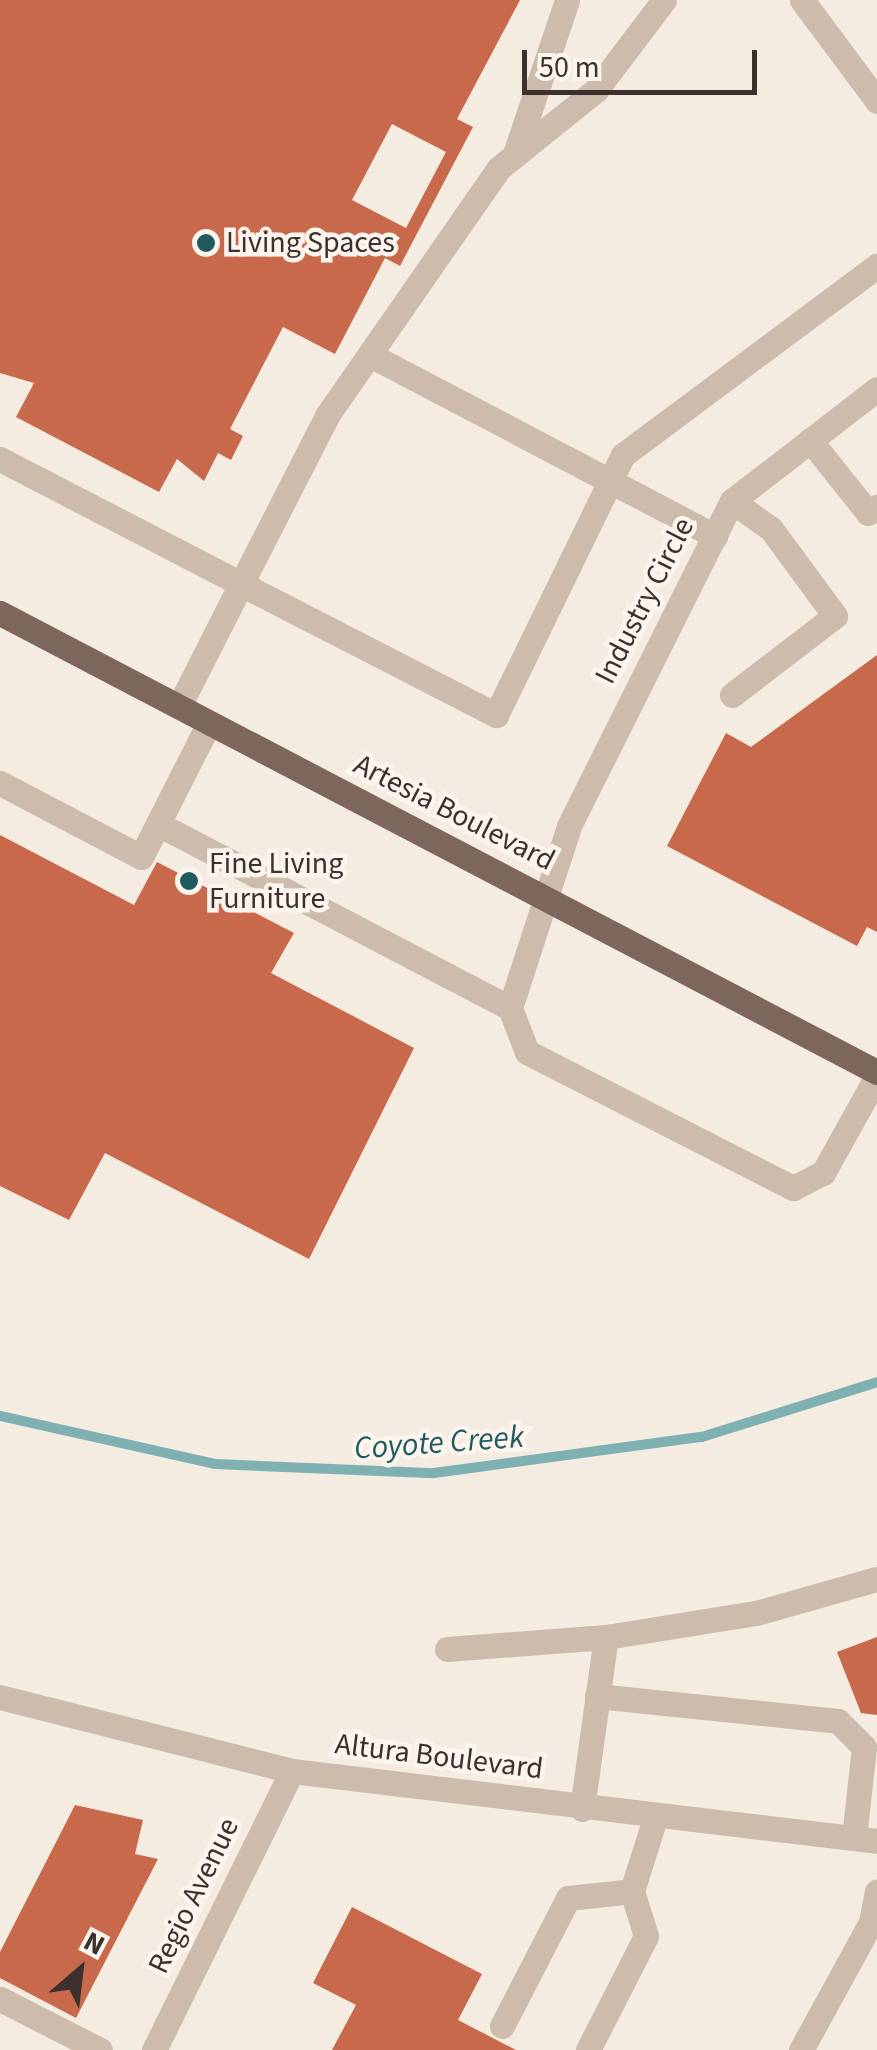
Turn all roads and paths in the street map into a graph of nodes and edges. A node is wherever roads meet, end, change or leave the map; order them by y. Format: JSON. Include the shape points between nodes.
{"nodes":[{"id":1,"x":567,"y":0,"type":"edge"},
{"id":2,"x":664,"y":0,"type":"edge"},
{"id":3,"x":802,"y":0,"type":"edge"},
{"id":4,"x":877,"y":102,"type":"edge"},
{"id":5,"x":516,"y":151,"type":"junction"},
{"id":6,"x":877,"y":266,"type":"edge"},
{"id":7,"x":370,"y":355,"type":"junction"},
{"id":8,"x":877,"y":389,"type":"edge"},
{"id":9,"x":810,"y":440,"type":"junction"},
{"id":10,"x":0,"y":459,"type":"edge"},
{"id":11,"x":611,"y":480,"type":"junction"},
{"id":12,"x":732,"y":501,"type":"junction"},
{"id":13,"x":877,"y":507,"type":"edge"},
{"id":14,"x":715,"y":536,"type":"junction"},
{"id":15,"x":241,"y":584,"type":"junction"},
{"id":16,"x":0,"y":613,"type":"edge"},
{"id":17,"x":732,"y":695,"type":"dead end"},
{"id":18,"x":179,"y":706,"type":"junction"},
{"id":19,"x":209,"y":722,"type":"junction"},
{"id":20,"x":0,"y":783,"type":"edge"},
{"id":21,"x":158,"y":824,"type":"junction"},
{"id":22,"x":548,"y":899,"type":"junction"},
{"id":23,"x":510,"y":1008,"type":"junction"},
{"id":24,"x":877,"y":1074,"type":"edge"},
{"id":25,"x":877,"y":1579,"type":"edge"},
{"id":26,"x":606,"y":1637,"type":"junction"},
{"id":27,"x":446,"y":1648,"type":"dead end"},
{"id":28,"x":597,"y":1696,"type":"junction"},
{"id":29,"x":0,"y":1697,"type":"edge"},
{"id":30,"x":292,"y":1770,"type":"junction"},
{"id":31,"x":582,"y":1808,"type":"junction"},
{"id":32,"x":655,"y":1818,"type":"junction"},
{"id":33,"x":865,"y":1839,"type":"edge"},
{"id":34,"x":632,"y":1891,"type":"junction"},
{"id":35,"x":877,"y":1892,"type":"edge"},
{"id":36,"x":0,"y":2000,"type":"edge"},
{"id":37,"x":502,"y":2026,"type":"dead end"},
{"id":38,"x":100,"y":2050,"type":"edge"},
{"id":39,"x":154,"y":2050,"type":"edge"},
{"id":40,"x":588,"y":2050,"type":"edge"},
{"id":41,"x":802,"y":2050,"type":"edge"}],
"edges":[{"from":1,"to":5,"type":"street"},
{"from":2,"to":5,"type":"street","via":[[596,90]]},
{"from":3,"to":4,"type":"street"},
{"from":5,"to":7,"type":"street"},
{"from":6,"to":11,"type":"street","via":[[623,456]]},
{"from":7,"to":11,"type":"street"},
{"from":7,"to":15,"type":"street","via":[[319,430]]},
{"from":8,"to":9,"type":"street","name":"Industry Circle"},
{"from":9,"to":12,"type":"street","name":"Industry Circle"},
{"from":9,"to":13,"type":"street","via":[[868,512]]},
{"from":10,"to":15,"type":"street"},
{"from":11,"to":14,"type":"street"},
{"from":11,"to":15,"type":"street","via":[[496,715]]},
{"from":12,"to":14,"type":"street","name":"Industry Circle"},
{"from":12,"to":17,"type":"street","via":[[772,528],[835,616]]},
{"from":14,"to":22,"type":"street","name":"Industry Circle","via":[[568,826]]},
{"from":15,"to":18,"type":"street"},
{"from":16,"to":18,"type":"main road","name":"Artesia Boulevard"},
{"from":18,"to":19,"type":"main road","name":"Artesia Boulevard"},
{"from":19,"to":21,"type":"street"},
{"from":19,"to":22,"type":"main road","name":"Artesia Boulevard"},
{"from":20,"to":21,"type":"street","via":[[141,857]]},
{"from":21,"to":23,"type":"street"},
{"from":22,"to":23,"type":"street","name":"Industry Circle"},
{"from":22,"to":24,"type":"main road","name":"Artesia Boulevard"},
{"from":23,"to":24,"type":"street","via":[[527,1052],[793,1188],[823,1173]]},
{"from":25,"to":26,"type":"street","via":[[756,1613]]},
{"from":26,"to":27,"type":"street"},
{"from":26,"to":28,"type":"street"},
{"from":28,"to":31,"type":"street"},
{"from":28,"to":33,"type":"street","via":[[838,1721],[864,1747]]},
{"from":29,"to":30,"type":"street","name":"Altura Boulevard"},
{"from":30,"to":31,"type":"street","name":"Altura Boulevard"},
{"from":30,"to":39,"type":"street","name":"Regio Avenue"},
{"from":31,"to":32,"type":"street","name":"Altura Boulevard"},
{"from":32,"to":33,"type":"street","name":"Altura Boulevard"},
{"from":32,"to":34,"type":"street"},
{"from":34,"to":37,"type":"street","via":[[568,1898]]},
{"from":34,"to":40,"type":"street","via":[[646,1936]]},
{"from":35,"to":41,"type":"street","via":[[871,1922]]},
{"from":36,"to":38,"type":"street"}]}
